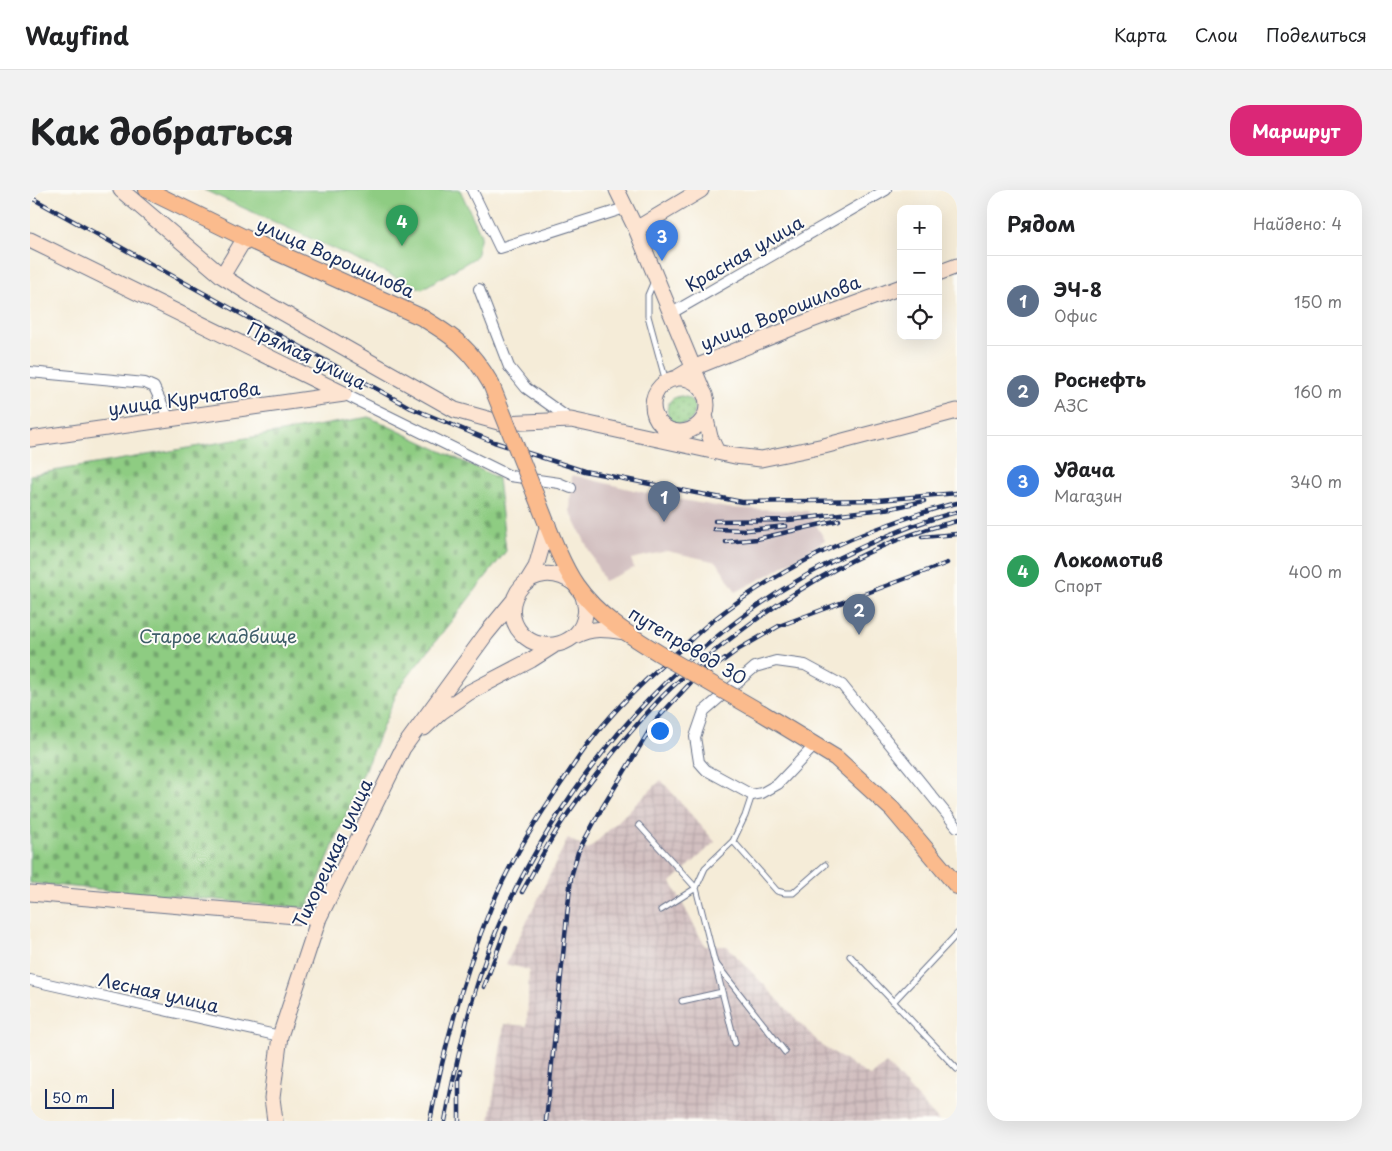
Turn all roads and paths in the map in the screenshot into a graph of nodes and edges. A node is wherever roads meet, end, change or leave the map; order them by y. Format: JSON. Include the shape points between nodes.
{"nodes":[{"id":1,"x":121,"y":190,"type":"edge"},
{"id":2,"x":147,"y":190,"type":"edge"},
{"id":3,"x":472,"y":190,"type":"edge"},
{"id":4,"x":617,"y":190,"type":"edge"},
{"id":5,"x":701,"y":190,"type":"edge"},
{"id":6,"x":886,"y":190,"type":"edge"},
{"id":7,"x":625,"y":208,"type":"junction"},
{"id":8,"x":636,"y":229,"type":"junction"},
{"id":9,"x":244,"y":238,"type":"junction"},
{"id":10,"x":30,"y":240,"type":"edge"},
{"id":11,"x":957,"y":266,"type":"edge"},
{"id":12,"x":942,"y":272,"type":"edge"},
{"id":13,"x":222,"y":276,"type":"junction"},
{"id":14,"x":655,"y":278,"type":"junction"},
{"id":15,"x":897,"y":288,"type":"edge"},
{"id":16,"x":479,"y":289,"type":"dead end"},
{"id":17,"x":670,"y":314,"type":"junction"},
{"id":18,"x":693,"y":368,"type":"junction"},
{"id":19,"x":30,"y":372,"type":"edge"},
{"id":20,"x":670,"y":380,"type":"junction"},
{"id":21,"x":490,"y":384,"type":"joint"},
{"id":22,"x":344,"y":394,"type":"junction"},
{"id":23,"x":705,"y":396,"type":"junction"},
{"id":24,"x":957,"y":411,"type":"edge"},
{"id":25,"x":705,"y":415,"type":"junction"},
{"id":26,"x":169,"y":419,"type":"junction"},
{"id":27,"x":571,"y":420,"type":"junction"},
{"id":28,"x":680,"y":432,"type":"junction"},
{"id":29,"x":648,"y":437,"type":"junction"},
{"id":30,"x":30,"y":439,"type":"edge"},
{"id":31,"x":717,"y":452,"type":"junction"},
{"id":32,"x":571,"y":488,"type":"dead end"},
{"id":33,"x":548,"y":525,"type":"junction"},
{"id":34,"x":528,"y":580,"type":"junction"},
{"id":35,"x":579,"y":588,"type":"junction"},
{"id":36,"x":514,"y":600,"type":"junction"},
{"id":37,"x":624,"y":632,"type":"junction"},
{"id":38,"x":575,"y":636,"type":"junction"},
{"id":39,"x":553,"y":646,"type":"junction"},
{"id":40,"x":815,"y":745,"type":"junction"},
{"id":41,"x":403,"y":748,"type":"junction"},
{"id":42,"x":752,"y":795,"type":"junction"},
{"id":43,"x":639,"y":825,"type":"dead end"},
{"id":44,"x":957,"y":828,"type":"edge"},
{"id":45,"x":733,"y":840,"type":"junction"},
{"id":46,"x":825,"y":865,"type":"dead end"},
{"id":47,"x":954,"y":876,"type":"edge"},
{"id":48,"x":696,"y":888,"type":"junction"},
{"id":49,"x":30,"y":893,"type":"edge"},
{"id":50,"x":661,"y":910,"type":"dead end"},
{"id":51,"x":319,"y":918,"type":"junction"},
{"id":52,"x":957,"y":934,"type":"edge"},
{"id":53,"x":850,"y":956,"type":"dead end"},
{"id":54,"x":715,"y":963,"type":"junction"},
{"id":55,"x":30,"y":980,"type":"edge"},
{"id":56,"x":722,"y":992,"type":"junction"},
{"id":57,"x":682,"y":1001,"type":"dead end"},
{"id":58,"x":893,"y":1002,"type":"junction"},
{"id":59,"x":280,"y":1036,"type":"junction"},
{"id":60,"x":735,"y":1043,"type":"dead end"},
{"id":61,"x":785,"y":1052,"type":"dead end"},
{"id":62,"x":957,"y":1069,"type":"edge"},
{"id":63,"x":275,"y":1121,"type":"edge"}],
"edges":[{"from":1,"to":13,"type":"street"},
{"from":2,"to":9,"type":"main road","name":"улица Ворошилова"},
{"from":3,"to":7,"type":"street","via":[[500,248]]},
{"from":4,"to":7,"type":"street"},
{"from":5,"to":8,"type":"street"},
{"from":6,"to":17,"type":"street","name":"Красная улица"},
{"from":7,"to":8,"type":"street"},
{"from":8,"to":14,"type":"street"},
{"from":9,"to":13,"type":"street"},
{"from":9,"to":21,"type":"main road","name":"улица Ворошилова","via":[[421,317],[448,333],[467,348]]},
{"from":10,"to":22,"type":"street","name":"Прямая улица"},
{"from":11,"to":12,"type":"street"},
{"from":13,"to":27,"type":"street","via":[[455,410],[502,423]]},
{"from":14,"to":17,"type":"street"},
{"from":14,"to":20,"type":"lane","via":[[648,295],[648,316]]},
{"from":15,"to":18,"type":"street","name":"улица Ворошилова"},
{"from":16,"to":27,"type":"street","via":[[508,367],[526,388]]},
{"from":17,"to":18,"type":"street"},
{"from":18,"to":20,"type":"street","name":"улица Ворошилова"},
{"from":18,"to":23,"type":"street"},
{"from":19,"to":26,"type":"street","via":[[145,383],[154,387]]},
{"from":20,"to":23,"type":"street","via":[[693,382]]},
{"from":20,"to":28,"type":"street","via":[[659,388],[652,405],[659,423],[666,429]]},
{"from":21,"to":33,"type":"main road","name":"путепровод 30","bridge":true},
{"from":22,"to":26,"type":"street","name":"улица Курчатова"},
{"from":22,"to":32,"type":"street","name":"Прямая улица","via":[[510,476],[559,483]]},
{"from":23,"to":25,"type":"street"},
{"from":24,"to":31,"type":"street","via":[[761,459]]},
{"from":25,"to":28,"type":"street","via":[[693,429]]},
{"from":25,"to":31,"type":"street"},
{"from":26,"to":30,"type":"street","name":"улица Курчатова"},
{"from":27,"to":29,"type":"street"},
{"from":28,"to":29,"type":"street"},
{"from":28,"to":31,"type":"street"},
{"from":29,"to":31,"type":"street"},
{"from":33,"to":34,"type":"street","via":[[536,567]]},
{"from":33,"to":35,"type":"main road","name":"путепровод 30"},
{"from":34,"to":35,"type":"street","via":[[552,574],[565,577]]},
{"from":34,"to":36,"type":"street"},
{"from":35,"to":37,"type":"main road","name":"путепровод 30","via":[[599,612]]},
{"from":35,"to":38,"type":"street","via":[[585,604],[585,616]]},
{"from":36,"to":39,"type":"street","via":[[513,612],[522,633],[541,645]]},
{"from":36,"to":41,"type":"street"},
{"from":37,"to":38,"type":"street","via":[[587,630]]},
{"from":37,"to":40,"type":"main road","name":"путепровод 30","bridge":true},
{"from":38,"to":39,"type":"street"},
{"from":39,"to":41,"type":"street","via":[[468,693],[441,712]]},
{"from":40,"to":42,"type":"street","via":[[778,784]]},
{"from":40,"to":47,"type":"main road","name":"путепровод 30","via":[[836,758],[892,809]]},
{"from":41,"to":51,"type":"street","name":"Тихорецкая улица"},
{"from":42,"to":44,"type":"street","via":[[706,770],[699,762],[695,737],[704,711],[755,667],[776,661],[805,665],[842,686]]},
{"from":42,"to":45,"type":"lane"},
{"from":43,"to":48,"type":"lane"},
{"from":45,"to":46,"type":"lane","via":[[777,891],[793,893]]},
{"from":45,"to":48,"type":"lane","via":[[705,868]]},
{"from":48,"to":50,"type":"lane"},
{"from":48,"to":54,"type":"lane"},
{"from":49,"to":51,"type":"street"},
{"from":51,"to":59,"type":"street","name":"Тихорецкая улица"},
{"from":52,"to":58,"type":"lane"},
{"from":53,"to":58,"type":"lane"},
{"from":54,"to":56,"type":"lane"},
{"from":54,"to":61,"type":"lane"},
{"from":55,"to":59,"type":"street","name":"Лесная улица"},
{"from":56,"to":57,"type":"lane"},
{"from":56,"to":60,"type":"lane"},
{"from":58,"to":62,"type":"lane"},
{"from":59,"to":63,"type":"street","name":"Тихорецкая улица","via":[[272,1098]]}]}
